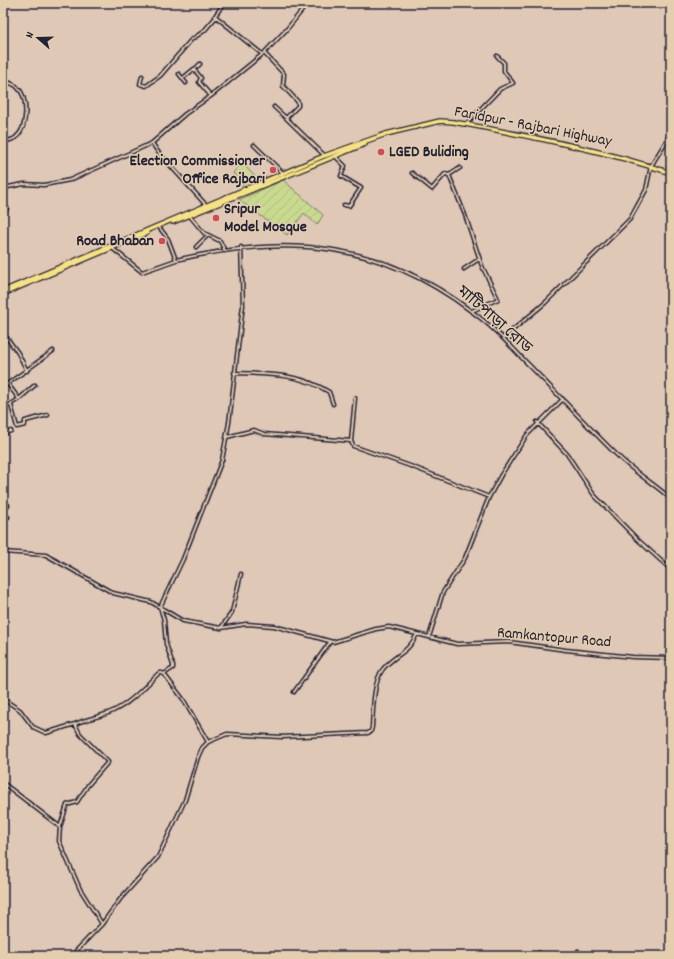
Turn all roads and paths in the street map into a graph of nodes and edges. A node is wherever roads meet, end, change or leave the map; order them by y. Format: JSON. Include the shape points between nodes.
{"nodes":[{"id":1,"x":224,"y":3,"type":"edge"},
{"id":2,"x":308,"y":3,"type":"edge"},
{"id":3,"x":216,"y":17,"type":"junction"},
{"id":4,"x":263,"y":54,"type":"junction"},
{"id":5,"x":497,"y":56,"type":"dead end"},
{"id":6,"x":200,"y":64,"type":"dead end"},
{"id":7,"x":194,"y":70,"type":"junction"},
{"id":8,"x":179,"y":74,"type":"dead end"},
{"id":9,"x":142,"y":76,"type":"dead end"},
{"id":10,"x":182,"y":78,"type":"junction"},
{"id":11,"x":3,"y":80,"type":"edge"},
{"id":12,"x":186,"y":82,"type":"dead end"},
{"id":13,"x":211,"y":96,"type":"junction"},
{"id":14,"x":274,"y":107,"type":"dead end"},
{"id":15,"x":286,"y":118,"type":"junction"},
{"id":16,"x":466,"y":124,"type":"junction"},
{"id":17,"x":671,"y":133,"type":"edge"},
{"id":18,"x":390,"y":134,"type":"junction"},
{"id":19,"x":3,"y":142,"type":"edge"},
{"id":20,"x":152,"y":142,"type":"junction"},
{"id":21,"x":254,"y":145,"type":"dead end"},
{"id":22,"x":334,"y":156,"type":"junction"},
{"id":23,"x":325,"y":157,"type":"junction"},
{"id":24,"x":651,"y":166,"type":"junction"},
{"id":25,"x":460,"y":168,"type":"dead end"},
{"id":26,"x":283,"y":173,"type":"junction"},
{"id":27,"x":412,"y":173,"type":"dead end"},
{"id":28,"x":671,"y":173,"type":"edge"},
{"id":29,"x":449,"y":175,"type":"junction"},
{"id":30,"x":3,"y":188,"type":"edge"},
{"id":31,"x":206,"y":205,"type":"junction"},
{"id":32,"x":344,"y":205,"type":"dead end"},
{"id":33,"x":8,"y":208,"type":"dead end"},
{"id":34,"x":190,"y":215,"type":"junction"},
{"id":35,"x":3,"y":219,"type":"edge"},
{"id":36,"x":159,"y":228,"type":"junction"},
{"id":37,"x":208,"y":235,"type":"junction"},
{"id":38,"x":196,"y":247,"type":"dead end"},
{"id":39,"x":242,"y":247,"type":"junction"},
{"id":40,"x":112,"y":248,"type":"junction"},
{"id":41,"x":225,"y":251,"type":"junction"},
{"id":42,"x":479,"y":259,"type":"junction"},
{"id":43,"x":176,"y":260,"type":"junction"},
{"id":44,"x":464,"y":269,"type":"dead end"},
{"id":45,"x":3,"y":291,"type":"edge"},
{"id":46,"x":472,"y":311,"type":"junction"},
{"id":47,"x":3,"y":335,"type":"edge"},
{"id":48,"x":7,"y":338,"type":"junction"},
{"id":49,"x":503,"y":338,"type":"junction"},
{"id":50,"x":3,"y":340,"type":"edge"},
{"id":51,"x":53,"y":351,"type":"dead end"},
{"id":52,"x":27,"y":371,"type":"junction"},
{"id":53,"x":234,"y":372,"type":"junction"},
{"id":54,"x":8,"y":384,"type":"junction"},
{"id":55,"x":35,"y":385,"type":"dead end"},
{"id":56,"x":3,"y":387,"type":"edge"},
{"id":57,"x":355,"y":398,"type":"dead end"},
{"id":58,"x":19,"y":399,"type":"junction"},
{"id":59,"x":563,"y":399,"type":"junction"},
{"id":60,"x":333,"y":404,"type":"dead end"},
{"id":61,"x":11,"y":405,"type":"junction"},
{"id":62,"x":3,"y":409,"type":"edge"},
{"id":63,"x":48,"y":415,"type":"dead end"},
{"id":64,"x":537,"y":422,"type":"junction"},
{"id":65,"x":11,"y":431,"type":"dead end"},
{"id":66,"x":3,"y":434,"type":"edge"},
{"id":67,"x":227,"y":437,"type":"junction"},
{"id":68,"x":350,"y":441,"type":"junction"},
{"id":69,"x":489,"y":497,"type":"junction"},
{"id":70,"x":671,"y":499,"type":"edge"},
{"id":71,"x":8,"y":505,"type":"dead end"},
{"id":72,"x":3,"y":506,"type":"edge"},
{"id":73,"x":3,"y":517,"type":"edge"},
{"id":74,"x":8,"y":517,"type":"dead end"},
{"id":75,"x":3,"y":552,"type":"edge"},
{"id":76,"x":668,"y":567,"type":"dead end"},
{"id":77,"x":241,"y":574,"type":"dead end"},
{"id":78,"x":160,"y":607,"type":"junction"},
{"id":79,"x":221,"y":628,"type":"junction"},
{"id":80,"x":417,"y":634,"type":"junction"},
{"id":81,"x":429,"y":637,"type":"junction"},
{"id":82,"x":330,"y":642,"type":"junction"},
{"id":83,"x":671,"y":658,"type":"edge"},
{"id":84,"x":3,"y":669,"type":"edge"},
{"id":85,"x":164,"y":674,"type":"junction"},
{"id":86,"x":3,"y":691,"type":"edge"},
{"id":87,"x":294,"y":692,"type":"dead end"},
{"id":88,"x":3,"y":699,"type":"edge"},
{"id":89,"x":75,"y":724,"type":"junction"},
{"id":90,"x":208,"y":742,"type":"junction"},
{"id":91,"x":3,"y":783,"type":"edge"},
{"id":92,"x":60,"y":827,"type":"junction"},
{"id":93,"x":102,"y":924,"type":"junction"},
{"id":94,"x":578,"y":951,"type":"dead end"},
{"id":95,"x":74,"y":953,"type":"dead end"},
{"id":96,"x":536,"y":956,"type":"edge"},
{"id":97,"x":542,"y":956,"type":"edge"},
{"id":98,"x":574,"y":956,"type":"edge"}],
"edges":[{"from":1,"to":3,"type":"street"},
{"from":2,"to":4,"type":"street","via":[[287,30]]},
{"from":3,"to":4,"type":"street"},
{"from":3,"to":9,"type":"street","via":[[204,31],[191,40],[160,76],[145,86],[140,84]]},
{"from":4,"to":13,"type":"street"},
{"from":4,"to":15,"type":"street","via":[[285,75],[283,86],[298,102],[298,106]]},
{"from":5,"to":16,"type":"street","via":[[504,63],[504,71],[513,83],[500,89]]},
{"from":6,"to":7,"type":"street"},
{"from":7,"to":10,"type":"street"},
{"from":7,"to":13,"type":"street","via":[[201,78],[199,82]]},
{"from":8,"to":10,"type":"street"},
{"from":10,"to":12,"type":"street"},
{"from":11,"to":19,"type":"street","via":[[17,87],[25,100],[26,108],[18,134],[14,139]]},
{"from":13,"to":20,"type":"street"},
{"from":14,"to":15,"type":"street"},
{"from":15,"to":23,"type":"street"},
{"from":16,"to":18,"type":"main road","name":"Faridpur - Rajbari Highway","via":[[440,121]]},
{"from":16,"to":24,"type":"main road","name":"Faridpur - Rajbari Highway","via":[[544,139]]},
{"from":17,"to":24,"type":"street"},
{"from":18,"to":22,"type":"main road"},
{"from":18,"to":23,"type":"main road"},
{"from":20,"to":30,"type":"street","via":[[70,180]]},
{"from":20,"to":31,"type":"street"},
{"from":21,"to":26,"type":"street"},
{"from":22,"to":23,"type":"main road"},
{"from":22,"to":32,"type":"street","via":[[345,166],[342,176],[361,188],[349,206]]},
{"from":23,"to":26,"type":"main road"},
{"from":23,"to":34,"type":"main road"},
{"from":24,"to":28,"type":"main road","name":"Faridpur - Rajbari Highway"},
{"from":24,"to":49,"type":"street","via":[[646,190],[630,219],[550,298]]},
{"from":25,"to":29,"type":"street"},
{"from":26,"to":31,"type":"main road"},
{"from":27,"to":29,"type":"street","via":[[432,189],[445,174]]},
{"from":29,"to":42,"type":"street"},
{"from":31,"to":45,"type":"main road"},
{"from":33,"to":35,"type":"street"},
{"from":34,"to":36,"type":"main road"},
{"from":34,"to":37,"type":"street","via":[[197,226]]},
{"from":36,"to":40,"type":"main road"},
{"from":36,"to":43,"type":"street","via":[[168,239]]},
{"from":37,"to":38,"type":"street"},
{"from":37,"to":41,"type":"street","via":[[218,240]]},
{"from":39,"to":41,"type":"street","name":"মাটিপাড়া রোড"},
{"from":39,"to":46,"type":"street","name":"মাটিপাড়া রোড","via":[[296,246],[342,251],[373,258],[421,278]]},
{"from":39,"to":53,"type":"street","via":[[243,305]]},
{"from":40,"to":43,"type":"street","name":"মাটিপাড়া রোড","via":[[142,272]]},
{"from":40,"to":45,"type":"main road"},
{"from":41,"to":43,"type":"street","name":"মাটিপাড়া রোড"},
{"from":42,"to":44,"type":"street"},
{"from":42,"to":46,"type":"street","via":[[498,299]]},
{"from":46,"to":49,"type":"street","name":"মাটিপাড়া রোড"},
{"from":47,"to":48,"type":"street"},
{"from":48,"to":50,"type":"street"},
{"from":48,"to":52,"type":"street"},
{"from":49,"to":59,"type":"street","name":"মাটিপাড়া রোড"},
{"from":51,"to":52,"type":"street"},
{"from":52,"to":54,"type":"street"},
{"from":53,"to":60,"type":"street","via":[[306,379],[329,392]]},
{"from":53,"to":67,"type":"street"},
{"from":54,"to":56,"type":"street"},
{"from":54,"to":58,"type":"street"},
{"from":55,"to":58,"type":"street"},
{"from":57,"to":68,"type":"street"},
{"from":58,"to":61,"type":"street"},
{"from":59,"to":64,"type":"street"},
{"from":59,"to":70,"type":"street","name":"মাটিপাড়া রোড","via":[[620,459]]},
{"from":61,"to":62,"type":"street"},
{"from":61,"to":63,"type":"street","via":[[17,427]]},
{"from":64,"to":69,"type":"street","via":[[515,452]]},
{"from":64,"to":76,"type":"street","via":[[567,454],[594,495]]},
{"from":65,"to":66,"type":"street"},
{"from":67,"to":68,"type":"street","via":[[254,430],[264,434]]},
{"from":67,"to":78,"type":"street","via":[[214,481]]},
{"from":68,"to":69,"type":"street","via":[[353,446],[362,450],[413,466]]},
{"from":69,"to":81,"type":"street","via":[[465,558],[443,592]]},
{"from":71,"to":72,"type":"street"},
{"from":73,"to":74,"type":"street"},
{"from":75,"to":78,"type":"street","name":"Ramkantopur Road","via":[[46,555],[113,593],[151,602]]},
{"from":77,"to":79,"type":"street","via":[[232,612]]},
{"from":78,"to":79,"type":"street","name":"Ramkantopur Road","via":[[183,621]]},
{"from":78,"to":85,"type":"street","via":[[166,644],[173,665]]},
{"from":79,"to":82,"type":"street","name":"Ramkantopur Road","via":[[246,624],[274,626]]},
{"from":80,"to":81,"type":"street","name":"Ramkantopur Road"},
{"from":80,"to":82,"type":"street","name":"Ramkantopur Road","via":[[388,627]]},
{"from":80,"to":90,"type":"street","via":[[410,648],[390,662],[379,674],[372,727],[368,733],[282,737],[227,734]]},
{"from":81,"to":83,"type":"street","name":"Ramkantopur Road","via":[[457,644],[509,642],[633,657]]},
{"from":82,"to":87,"type":"street"},
{"from":84,"to":86,"type":"street"},
{"from":85,"to":89,"type":"street","via":[[159,673],[129,701],[115,710]]},
{"from":85,"to":90,"type":"street","via":[[184,700]]},
{"from":88,"to":89,"type":"street","via":[[20,710],[34,727],[46,733]]},
{"from":89,"to":92,"type":"street","via":[[80,734],[108,762],[77,802],[67,805]]},
{"from":90,"to":93,"type":"street","via":[[198,757],[185,800],[158,857],[121,898]]},
{"from":91,"to":92,"type":"street"},
{"from":92,"to":93,"type":"street","via":[[59,841],[71,869]]},
{"from":93,"to":95,"type":"street"},
{"from":94,"to":98,"type":"street"},
{"from":96,"to":97,"type":"street","via":[[539,953]]}]}
